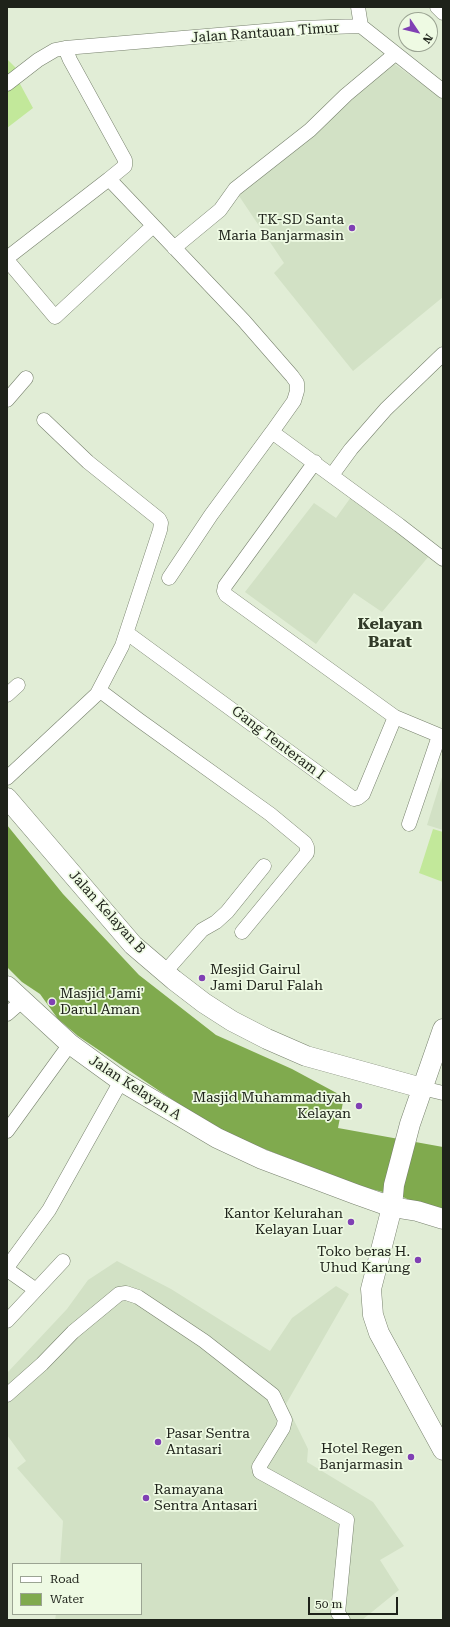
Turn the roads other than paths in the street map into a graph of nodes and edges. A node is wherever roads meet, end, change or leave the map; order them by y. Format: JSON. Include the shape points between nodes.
{"nodes":[{"id":1,"x":358,"y":7,"type":"edge"},
{"id":2,"x":437,"y":7,"type":"edge"},
{"id":3,"x":443,"y":13,"type":"edge"},
{"id":4,"x":361,"y":26,"type":"junction"},
{"id":5,"x":65,"y":48,"type":"junction"},
{"id":6,"x":395,"y":54,"type":"junction"},
{"id":7,"x":7,"y":84,"type":"edge"},
{"id":8,"x":443,"y":91,"type":"edge"},
{"id":9,"x":109,"y":179,"type":"junction"},
{"id":10,"x":153,"y":226,"type":"junction"},
{"id":11,"x":174,"y":248,"type":"junction"},
{"id":12,"x":7,"y":259,"type":"edge"},
{"id":13,"x":443,"y":354,"type":"edge"},
{"id":14,"x":26,"y":378,"type":"dead end"},
{"id":15,"x":7,"y":400,"type":"edge"},
{"id":16,"x":44,"y":420,"type":"dead end"},
{"id":17,"x":272,"y":432,"type":"junction"},
{"id":18,"x":314,"y":462,"type":"junction"},
{"id":19,"x":332,"y":475,"type":"junction"},
{"id":20,"x":443,"y":559,"type":"edge"},
{"id":21,"x":169,"y":578,"type":"dead end"},
{"id":22,"x":127,"y":632,"type":"junction"},
{"id":23,"x":18,"y":684,"type":"dead end"},
{"id":24,"x":99,"y":690,"type":"junction"},
{"id":25,"x":7,"y":695,"type":"edge"},
{"id":26,"x":394,"y":717,"type":"junction"},
{"id":27,"x":441,"y":736,"type":"edge"},
{"id":28,"x":7,"y":778,"type":"edge"},
{"id":29,"x":7,"y":798,"type":"edge"},
{"id":30,"x":409,"y":824,"type":"dead end"},
{"id":31,"x":264,"y":866,"type":"dead end"},
{"id":32,"x":242,"y":932,"type":"dead end"},
{"id":33,"x":165,"y":972,"type":"junction"},
{"id":34,"x":7,"y":986,"type":"edge"},
{"id":35,"x":22,"y":1001,"type":"junction"},
{"id":36,"x":7,"y":1014,"type":"edge"},
{"id":37,"x":443,"y":1029,"type":"edge"},
{"id":38,"x":70,"y":1044,"type":"junction"},
{"id":39,"x":121,"y":1081,"type":"junction"},
{"id":40,"x":422,"y":1088,"type":"junction"},
{"id":41,"x":443,"y":1093,"type":"edge"},
{"id":42,"x":7,"y":1131,"type":"edge"},
{"id":43,"x":392,"y":1207,"type":"junction"},
{"id":44,"x":443,"y":1219,"type":"edge"},
{"id":45,"x":63,"y":1261,"type":"dead end"},
{"id":46,"x":36,"y":1290,"type":"junction"},
{"id":47,"x":7,"y":1321,"type":"edge"},
{"id":48,"x":7,"y":1395,"type":"edge"},
{"id":49,"x":443,"y":1450,"type":"edge"},
{"id":50,"x":343,"y":1620,"type":"edge"}],
"edges":[{"from":1,"to":4,"type":"street"},
{"from":2,"to":3,"type":"street"},
{"from":4,"to":5,"type":"street","name":"Jalan Rantauan Timur","via":[[300,28]]},
{"from":4,"to":6,"type":"street"},
{"from":5,"to":7,"type":"street","name":"Jalan Rantauan Timur","via":[[55,50],[38,60]]},
{"from":5,"to":9,"type":"street","via":[[126,160],[125,166]]},
{"from":6,"to":8,"type":"street"},
{"from":6,"to":11,"type":"street","via":[[346,94],[310,130],[235,189],[220,210]]},
{"from":9,"to":10,"type":"street"},
{"from":9,"to":12,"type":"street"},
{"from":10,"to":11,"type":"street"},
{"from":10,"to":12,"type":"street","via":[[55,317]]},
{"from":11,"to":17,"type":"street","via":[[244,321],[297,383],[294,400]]},
{"from":13,"to":19,"type":"street","via":[[386,409]]},
{"from":14,"to":15,"type":"street"},
{"from":16,"to":22,"type":"street","via":[[88,462],[161,523]]},
{"from":17,"to":18,"type":"street"},
{"from":17,"to":21,"type":"street"},
{"from":18,"to":19,"type":"street"},
{"from":18,"to":26,"type":"street","via":[[224,591],[229,598]]},
{"from":19,"to":20,"type":"street"},
{"from":22,"to":24,"type":"street"},
{"from":22,"to":26,"type":"street","name":"Gang Tenteram I","via":[[354,799],[363,794]]},
{"from":23,"to":25,"type":"street"},
{"from":24,"to":28,"type":"street"},
{"from":24,"to":32,"type":"street","via":[[270,814],[305,843],[307,853]]},
{"from":26,"to":27,"type":"street"},
{"from":27,"to":30,"type":"street"},
{"from":29,"to":33,"type":"street","name":"Jalan Kelayan B","via":[[128,939]]},
{"from":31,"to":33,"type":"street","via":[[226,912],[202,930]]},
{"from":33,"to":40,"type":"street","name":"Jalan Kelayan B","via":[[204,1003],[267,1039],[306,1056]]},
{"from":34,"to":35,"type":"street","name":"Jalan Kelayan A"},
{"from":35,"to":36,"type":"street"},
{"from":35,"to":38,"type":"street","name":"Jalan Kelayan A"},
{"from":37,"to":40,"type":"street"},
{"from":38,"to":39,"type":"street","name":"Jalan Kelayan A"},
{"from":38,"to":42,"type":"street"},
{"from":39,"to":43,"type":"street","name":"Jalan Kelayan A","via":[[217,1138],[281,1167]]},
{"from":39,"to":46,"type":"street","via":[[49,1210],[8,1266],[8,1269]]},
{"from":40,"to":41,"type":"street"},
{"from":40,"to":43,"type":"street","via":[[394,1185]]},
{"from":43,"to":44,"type":"street","name":"Jalan Kelayan A"},
{"from":43,"to":49,"type":"street","via":[[371,1289],[373,1315],[379,1333]]},
{"from":45,"to":46,"type":"street"},
{"from":46,"to":47,"type":"street"},
{"from":48,"to":50,"type":"street","via":[[73,1332],[119,1294],[126,1293],[138,1297],[204,1341],[273,1395],[285,1420],[284,1428],[259,1467],[260,1472],[347,1520],[338,1614]]}]}
